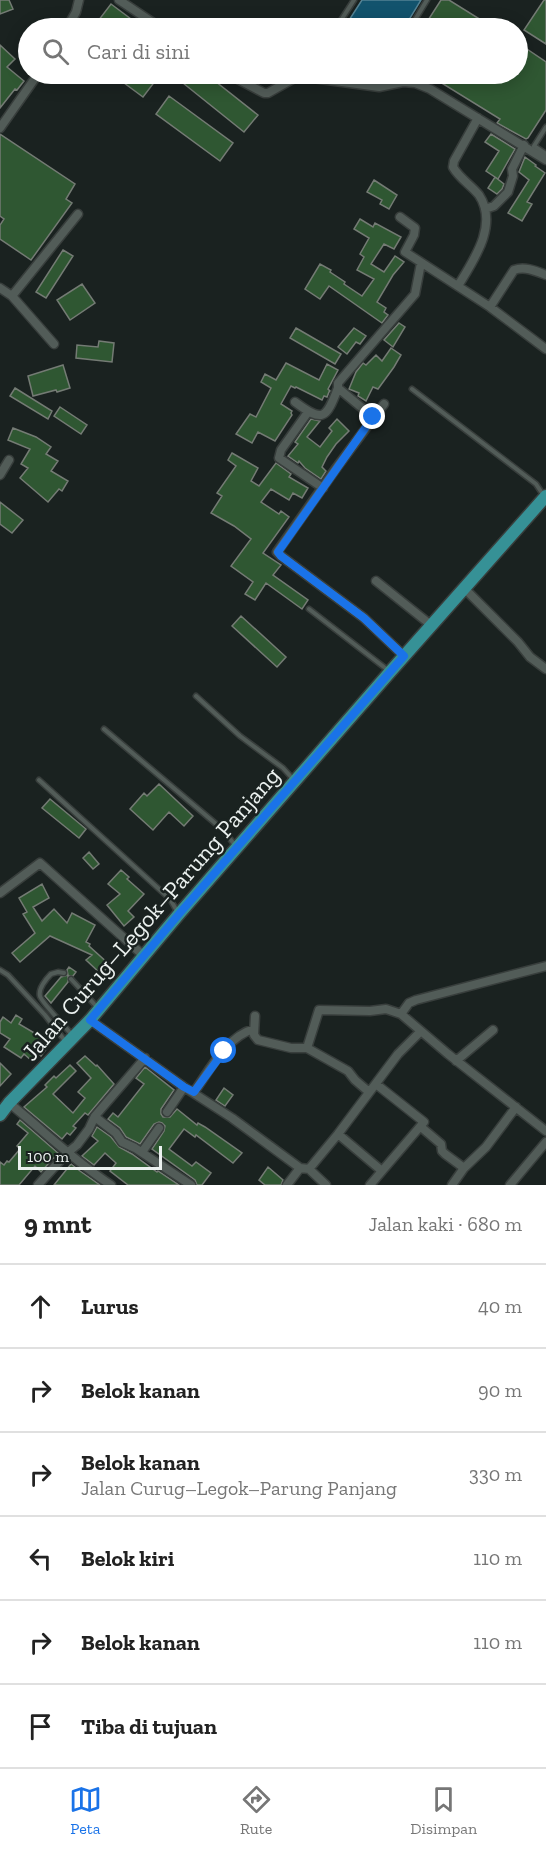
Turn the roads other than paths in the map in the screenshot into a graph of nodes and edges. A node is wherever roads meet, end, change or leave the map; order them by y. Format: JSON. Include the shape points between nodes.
{"nodes":[{"id":1,"x":79,"y":0,"type":"edge"},
{"id":2,"x":119,"y":0,"type":"edge"},
{"id":3,"x":354,"y":0,"type":"edge"},
{"id":4,"x":427,"y":0,"type":"edge"},
{"id":5,"x":73,"y":18,"type":"edge"},
{"id":6,"x":146,"y":18,"type":"edge"},
{"id":7,"x":342,"y":18,"type":"edge"},
{"id":8,"x":416,"y":18,"type":"edge"},
{"id":9,"x":31,"y":84,"type":"edge"},
{"id":10,"x":247,"y":84,"type":"edge"},
{"id":11,"x":283,"y":84,"type":"edge"},
{"id":12,"x":365,"y":84,"type":"edge"},
{"id":13,"x":393,"y":84,"type":"edge"},
{"id":14,"x":417,"y":84,"type":"edge"},
{"id":15,"x":478,"y":118,"type":"junction"},
{"id":16,"x":546,"y":127,"type":"edge"},
{"id":17,"x":0,"y":129,"type":"edge"},
{"id":18,"x":524,"y":145,"type":"junction"},
{"id":19,"x":546,"y":154,"type":"edge"},
{"id":20,"x":546,"y":160,"type":"edge"},
{"id":21,"x":485,"y":209,"type":"junction"},
{"id":22,"x":78,"y":214,"type":"dead end"},
{"id":23,"x":400,"y":217,"type":"dead end"},
{"id":24,"x":421,"y":263,"type":"junction"},
{"id":25,"x":546,"y":275,"type":"edge"},
{"id":26,"x":458,"y":286,"type":"junction"},
{"id":27,"x":0,"y":288,"type":"edge"},
{"id":28,"x":12,"y":296,"type":"junction"},
{"id":29,"x":490,"y":308,"type":"junction"},
{"id":30,"x":54,"y":344,"type":"dead end"},
{"id":31,"x":546,"y":350,"type":"edge"},
{"id":32,"x":338,"y":388,"type":"junction"},
{"id":33,"x":412,"y":390,"type":"dead end"},
{"id":34,"x":295,"y":402,"type":"dead end"},
{"id":35,"x":384,"y":404,"type":"dead end"},
{"id":36,"x":308,"y":412,"type":"junction"},
{"id":37,"x":373,"y":417,"type":"junction"},
{"id":38,"x":9,"y":460,"type":"dead end"},
{"id":39,"x":0,"y":476,"type":"edge"},
{"id":40,"x":323,"y":488,"type":"junction"},
{"id":41,"x":545,"y":497,"type":"edge"},
{"id":42,"x":376,"y":581,"type":"dead end"},
{"id":43,"x":465,"y":590,"type":"junction"},
{"id":44,"x":309,"y":609,"type":"dead end"},
{"id":45,"x":431,"y":625,"type":"junction"},
{"id":46,"x":404,"y":656,"type":"junction"},
{"id":47,"x":546,"y":669,"type":"edge"},
{"id":48,"x":390,"y":672,"type":"junction"},
{"id":49,"x":196,"y":696,"type":"dead end"},
{"id":50,"x":104,"y":729,"type":"dead end"},
{"id":51,"x":39,"y":780,"type":"dead end"},
{"id":52,"x":295,"y":782,"type":"junction"},
{"id":53,"x":237,"y":848,"type":"junction"},
{"id":54,"x":0,"y":893,"type":"edge"},
{"id":55,"x":179,"y":914,"type":"junction"},
{"id":56,"x":144,"y":956,"type":"junction"},
{"id":57,"x":546,"y":966,"type":"edge"},
{"id":58,"x":0,"y":970,"type":"edge"},
{"id":59,"x":64,"y":973,"type":"dead end"},
{"id":60,"x":71,"y":979,"type":"dead end"},
{"id":61,"x":99,"y":1009,"type":"junction"},
{"id":62,"x":401,"y":1014,"type":"junction"},
{"id":63,"x":255,"y":1016,"type":"dead end"},
{"id":64,"x":90,"y":1020,"type":"junction"},
{"id":65,"x":254,"y":1029,"type":"junction"},
{"id":66,"x":493,"y":1030,"type":"dead end"},
{"id":67,"x":421,"y":1031,"type":"junction"},
{"id":68,"x":71,"y":1041,"type":"junction"},
{"id":69,"x":307,"y":1048,"type":"junction"},
{"id":70,"x":146,"y":1058,"type":"junction"},
{"id":71,"x":456,"y":1060,"type":"junction"},
{"id":72,"x":376,"y":1084,"type":"junction"},
{"id":73,"x":184,"y":1087,"type":"junction"},
{"id":74,"x":194,"y":1092,"type":"junction"},
{"id":75,"x":369,"y":1092,"type":"junction"},
{"id":76,"x":9,"y":1103,"type":"junction"},
{"id":77,"x":516,"y":1107,"type":"junction"},
{"id":78,"x":167,"y":1112,"type":"dead end"},
{"id":79,"x":0,"y":1115,"type":"edge"},
{"id":80,"x":94,"y":1117,"type":"junction"},
{"id":81,"x":421,"y":1127,"type":"junction"},
{"id":82,"x":159,"y":1128,"type":"dead end"},
{"id":83,"x":546,"y":1131,"type":"edge"},
{"id":84,"x":338,"y":1134,"type":"junction"},
{"id":85,"x":546,"y":1142,"type":"edge"},
{"id":86,"x":142,"y":1152,"type":"junction"},
{"id":87,"x":67,"y":1153,"type":"junction"},
{"id":88,"x":304,"y":1168,"type":"junction"},
{"id":89,"x":465,"y":1168,"type":"junction"},
{"id":90,"x":382,"y":1171,"type":"junction"},
{"id":91,"x":100,"y":1182,"type":"edge"},
{"id":92,"x":38,"y":1185,"type":"edge"},
{"id":93,"x":111,"y":1185,"type":"edge"},
{"id":94,"x":191,"y":1185,"type":"edge"},
{"id":95,"x":287,"y":1185,"type":"edge"},
{"id":96,"x":326,"y":1185,"type":"edge"},
{"id":97,"x":370,"y":1185,"type":"edge"},
{"id":98,"x":452,"y":1185,"type":"edge"},
{"id":99,"x":510,"y":1185,"type":"edge"}],
"edges":[{"from":1,"to":5,"type":"street"},
{"from":2,"to":6,"type":"street"},
{"from":3,"to":7,"type":"lane"},
{"from":4,"to":8,"type":"lane"},
{"from":9,"to":17,"type":"street"},
{"from":10,"to":11,"type":"street","via":[[268,93]]},
{"from":12,"to":13,"type":"street"},
{"from":14,"to":15,"type":"street"},
{"from":15,"to":18,"type":"street"},
{"from":15,"to":21,"type":"street","via":[[453,167],[480,197]]},
{"from":16,"to":19,"type":"lane","via":[[534,146]]},
{"from":18,"to":20,"type":"street"},
{"from":18,"to":21,"type":"street","via":[[513,166],[508,192]]},
{"from":21,"to":26,"type":"street","via":[[481,246]]},
{"from":22,"to":28,"type":"street"},
{"from":23,"to":24,"type":"street","via":[[415,228],[405,252]]},
{"from":24,"to":26,"type":"street"},
{"from":24,"to":32,"type":"street","via":[[415,294],[338,383]]},
{"from":25,"to":29,"type":"street","via":[[528,269],[514,270]]},
{"from":26,"to":29,"type":"street"},
{"from":27,"to":28,"type":"street"},
{"from":28,"to":30,"type":"street"},
{"from":29,"to":31,"type":"street"},
{"from":32,"to":36,"type":"street","via":[[326,411],[316,416]]},
{"from":32,"to":37,"type":"street"},
{"from":33,"to":41,"type":"lane","via":[[536,484]]},
{"from":34,"to":36,"type":"street"},
{"from":35,"to":37,"type":"street"},
{"from":36,"to":40,"type":"street","via":[[279,458]]},
{"from":37,"to":40,"type":"street"},
{"from":38,"to":39,"type":"street"},
{"from":40,"to":46,"type":"street","via":[[278,552],[364,618]]},
{"from":41,"to":43,"type":"main road","name":"Jalan Curug–Legok–Parung Panjang"},
{"from":42,"to":45,"type":"street"},
{"from":43,"to":45,"type":"main road","name":"Jalan Curug–Legok–Parung Panjang"},
{"from":43,"to":47,"type":"street"},
{"from":44,"to":48,"type":"lane"},
{"from":45,"to":46,"type":"main road","name":"Jalan Curug–Legok–Parung Panjang"},
{"from":46,"to":48,"type":"main road","name":"Jalan Curug–Legok–Parung Panjang"},
{"from":48,"to":52,"type":"main road","name":"Jalan Curug–Legok–Parung Panjang"},
{"from":49,"to":52,"type":"lane"},
{"from":50,"to":53,"type":"lane","via":[[222,829]]},
{"from":51,"to":55,"type":"lane","via":[[170,899]]},
{"from":52,"to":53,"type":"main road","name":"Jalan Curug–Legok–Parung Panjang"},
{"from":53,"to":55,"type":"main road","name":"Jalan Curug–Legok–Parung Panjang"},
{"from":54,"to":56,"type":"street","via":[[40,863]]},
{"from":55,"to":56,"type":"main road","name":"Jalan Curug–Legok–Parung Panjang"},
{"from":56,"to":61,"type":"main road","name":"Jalan Curug–Legok–Parung Panjang"},
{"from":57,"to":62,"type":"street","via":[[417,1000],[409,1003]]},
{"from":58,"to":68,"type":"lane"},
{"from":59,"to":68,"type":"lane","via":[[49,976],[40,998]]},
{"from":60,"to":61,"type":"lane"},
{"from":61,"to":64,"type":"main road","name":"Jalan Curug–Legok–Parung Panjang"},
{"from":62,"to":67,"type":"street"},
{"from":62,"to":69,"type":"street","via":[[386,1009],[319,1011]]},
{"from":63,"to":65,"type":"street"},
{"from":64,"to":68,"type":"main road","name":"Jalan Curug–Legok–Parung Panjang"},
{"from":64,"to":70,"type":"street"},
{"from":65,"to":69,"type":"street","via":[[258,1040]]},
{"from":65,"to":74,"type":"street","via":[[224,1051]]},
{"from":66,"to":71,"type":"street"},
{"from":67,"to":71,"type":"street"},
{"from":67,"to":72,"type":"street"},
{"from":68,"to":76,"type":"main road","name":"Jalan Curug–Legok–Parung Panjang"},
{"from":69,"to":75,"type":"street","via":[[348,1071]]},
{"from":70,"to":73,"type":"street"},
{"from":70,"to":80,"type":"street"},
{"from":71,"to":77,"type":"street"},
{"from":72,"to":75,"type":"street"},
{"from":72,"to":81,"type":"street","via":[[424,1122]]},
{"from":73,"to":74,"type":"street"},
{"from":73,"to":78,"type":"street"},
{"from":74,"to":88,"type":"street"},
{"from":75,"to":84,"type":"street"},
{"from":76,"to":79,"type":"main road","name":"Jalan Curug–Legok–Parung Panjang"},
{"from":76,"to":87,"type":"street"},
{"from":77,"to":83,"type":"street"},
{"from":77,"to":89,"type":"street"},
{"from":80,"to":86,"type":"street","via":[[122,1142]]},
{"from":80,"to":87,"type":"street","via":[[89,1129]]},
{"from":81,"to":89,"type":"street","via":[[441,1144],[443,1152]]},
{"from":81,"to":90,"type":"street"},
{"from":82,"to":86,"type":"street"},
{"from":84,"to":88,"type":"street"},
{"from":84,"to":90,"type":"street"},
{"from":85,"to":99,"type":"street"},
{"from":86,"to":94,"type":"street"},
{"from":87,"to":91,"type":"street"},
{"from":87,"to":92,"type":"street"},
{"from":88,"to":95,"type":"street"},
{"from":88,"to":96,"type":"street"},
{"from":89,"to":98,"type":"street"},
{"from":90,"to":97,"type":"street"},
{"from":91,"to":93,"type":"street"}]}
